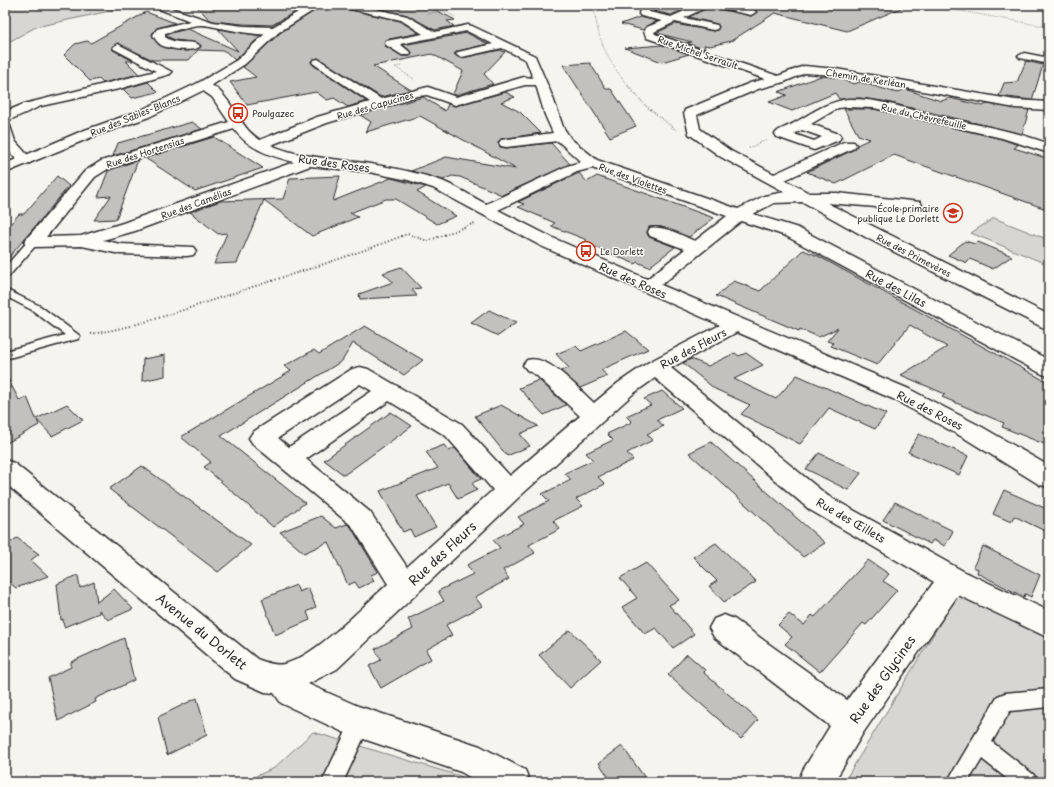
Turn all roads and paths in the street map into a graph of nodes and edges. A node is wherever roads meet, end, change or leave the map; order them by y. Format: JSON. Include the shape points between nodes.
{"nodes":[{"id":1,"x":33,"y":5,"type":"edge"},
{"id":2,"x":154,"y":5,"type":"edge"},
{"id":3,"x":177,"y":5,"type":"edge"},
{"id":4,"x":317,"y":5,"type":"edge"},
{"id":5,"x":345,"y":5,"type":"edge"},
{"id":6,"x":646,"y":5,"type":"edge"},
{"id":7,"x":706,"y":5,"type":"edge"},
{"id":8,"x":717,"y":5,"type":"edge"},
{"id":9,"x":927,"y":5,"type":"edge"},
{"id":10,"x":5,"y":7,"type":"edge"},
{"id":11,"x":164,"y":10,"type":"junction"},
{"id":12,"x":751,"y":12,"type":"dead end"},
{"id":13,"x":404,"y":18,"type":"junction"},
{"id":14,"x":673,"y":19,"type":"junction"},
{"id":15,"x":201,"y":22,"type":"junction"},
{"id":16,"x":713,"y":27,"type":"dead end"},
{"id":17,"x":1049,"y":27,"type":"edge"},
{"id":18,"x":468,"y":28,"type":"junction"},
{"id":19,"x":227,"y":29,"type":"junction"},
{"id":20,"x":275,"y":30,"type":"junction"},
{"id":21,"x":433,"y":34,"type":"junction"},
{"id":22,"x":262,"y":41,"type":"junction"},
{"id":23,"x":503,"y":45,"type":"junction"},
{"id":24,"x":195,"y":46,"type":"dead end"},
{"id":25,"x":118,"y":47,"type":"dead end"},
{"id":26,"x":406,"y":53,"type":"dead end"},
{"id":27,"x":462,"y":54,"type":"dead end"},
{"id":28,"x":1024,"y":56,"type":"dead end"},
{"id":29,"x":1049,"y":61,"type":"edge"},
{"id":30,"x":318,"y":62,"type":"dead end"},
{"id":31,"x":402,"y":66,"type":"dead end"},
{"id":32,"x":776,"y":79,"type":"junction"},
{"id":33,"x":540,"y":82,"type":"junction"},
{"id":34,"x":202,"y":86,"type":"junction"},
{"id":35,"x":428,"y":92,"type":"junction"},
{"id":36,"x":379,"y":103,"type":"junction"},
{"id":37,"x":1049,"y":106,"type":"edge"},
{"id":38,"x":690,"y":113,"type":"joint"},
{"id":39,"x":5,"y":118,"type":"edge"},
{"id":40,"x":236,"y":124,"type":"junction"},
{"id":41,"x":801,"y":125,"type":"junction"},
{"id":42,"x":5,"y":129,"type":"edge"},
{"id":43,"x":782,"y":134,"type":"junction"},
{"id":44,"x":562,"y":136,"type":"junction"},
{"id":45,"x":506,"y":143,"type":"dead end"},
{"id":46,"x":259,"y":145,"type":"junction"},
{"id":47,"x":849,"y":145,"type":"dead end"},
{"id":48,"x":1049,"y":149,"type":"edge"},
{"id":49,"x":730,"y":155,"type":"junction"},
{"id":50,"x":25,"y":160,"type":"junction"},
{"id":51,"x":309,"y":162,"type":"junction"},
{"id":52,"x":592,"y":163,"type":"junction"},
{"id":53,"x":5,"y":169,"type":"edge"},
{"id":54,"x":780,"y":177,"type":"dead end"},
{"id":55,"x":808,"y":198,"type":"junction"},
{"id":56,"x":914,"y":205,"type":"dead end"},
{"id":57,"x":747,"y":211,"type":"junction"},
{"id":58,"x":490,"y":212,"type":"junction"},
{"id":59,"x":656,"y":232,"type":"dead end"},
{"id":60,"x":82,"y":241,"type":"junction"},
{"id":61,"x":33,"y":242,"type":"junction"},
{"id":62,"x":697,"y":248,"type":"junction"},
{"id":63,"x":187,"y":251,"type":"dead end"},
{"id":64,"x":5,"y":274,"type":"edge"},
{"id":65,"x":648,"y":287,"type":"junction"},
{"id":66,"x":5,"y":292,"type":"edge"},
{"id":67,"x":1049,"y":323,"type":"edge"},
{"id":68,"x":736,"y":325,"type":"junction"},
{"id":69,"x":74,"y":336,"type":"junction"},
{"id":70,"x":5,"y":355,"type":"edge"},
{"id":71,"x":534,"y":365,"type":"dead end"},
{"id":72,"x":656,"y":367,"type":"junction"},
{"id":73,"x":1049,"y":369,"type":"edge"},
{"id":74,"x":388,"y":391,"type":"junction"},
{"id":75,"x":594,"y":416,"type":"junction"},
{"id":76,"x":289,"y":459,"type":"junction"},
{"id":77,"x":5,"y":469,"type":"edge"},
{"id":78,"x":1049,"y":478,"type":"edge"},
{"id":79,"x":509,"y":491,"type":"junction"},
{"id":80,"x":953,"y":579,"type":"junction"},
{"id":81,"x":405,"y":588,"type":"junction"},
{"id":82,"x":1049,"y":625,"type":"edge"},
{"id":83,"x":724,"y":628,"type":"dead end"},
{"id":84,"x":283,"y":679,"type":"junction"},
{"id":85,"x":1049,"y":698,"type":"edge"},
{"id":86,"x":361,"y":722,"type":"junction"},
{"id":87,"x":851,"y":722,"type":"junction"},
{"id":88,"x":980,"y":745,"type":"junction"},
{"id":89,"x":332,"y":782,"type":"edge"},
{"id":90,"x":513,"y":782,"type":"edge"},
{"id":91,"x":815,"y":782,"type":"edge"},
{"id":92,"x":957,"y":782,"type":"edge"},
{"id":93,"x":1027,"y":782,"type":"edge"}],
"edges":[{"from":1,"to":10,"type":"path"},
{"from":2,"to":11,"type":"street"},
{"from":3,"to":11,"type":"street"},
{"from":4,"to":20,"type":"street","name":"Rue des Sables-Blancs"},
{"from":5,"to":13,"type":"street"},
{"from":6,"to":14,"type":"street","via":[[644,14]]},
{"from":7,"to":14,"type":"street","name":"Rue Michel Serrault"},
{"from":8,"to":12,"type":"street"},
{"from":9,"to":17,"type":"path"},
{"from":11,"to":15,"type":"street"},
{"from":13,"to":18,"type":"path","via":[[443,11],[473,26]]},
{"from":13,"to":21,"type":"street"},
{"from":14,"to":16,"type":"street"},
{"from":14,"to":32,"type":"street","name":"Rue Michel Serrault","via":[[651,29],[651,36]]},
{"from":15,"to":19,"type":"street"},
{"from":15,"to":24,"type":"street","via":[[161,31],[158,35],[166,43]]},
{"from":18,"to":21,"type":"street"},
{"from":18,"to":23,"type":"street"},
{"from":19,"to":20,"type":"street"},
{"from":19,"to":22,"type":"street"},
{"from":20,"to":22,"type":"street","name":"Rue des Sables-Blancs"},
{"from":21,"to":26,"type":"street","via":[[390,43]]},
{"from":22,"to":34,"type":"street","name":"Rue des Sables-Blancs","via":[[241,62]]},
{"from":23,"to":27,"type":"street"},
{"from":23,"to":33,"type":"street","via":[[531,58]]},
{"from":25,"to":39,"type":"street","via":[[166,72],[145,80],[37,103],[17,109]]},
{"from":28,"to":29,"type":"street"},
{"from":30,"to":36,"type":"street"},
{"from":31,"to":35,"type":"path","via":[[395,68],[406,73]]},
{"from":32,"to":37,"type":"street","name":"Chemin de Kerléan","via":[[804,69],[836,72],[1015,104]]},
{"from":32,"to":38,"type":"street","name":"Chemin de Kerléan"},
{"from":33,"to":35,"type":"street","name":"Rue des Capucines","via":[[524,81],[455,101]]},
{"from":33,"to":44,"type":"street","via":[[548,98],[551,115]]},
{"from":34,"to":40,"type":"street","name":"Rue des Roses","via":[[216,94]]},
{"from":34,"to":50,"type":"street","name":"Rue des Sables-Blancs","via":[[144,114]]},
{"from":35,"to":36,"type":"street","name":"Rue des Capucines"},
{"from":36,"to":46,"type":"street","name":"Rue des Capucines","via":[[322,120]]},
{"from":38,"to":49,"type":"street","name":"Rue des Primevères","via":[[694,131]]},
{"from":40,"to":46,"type":"street","name":"Rue des Roses"},
{"from":40,"to":61,"type":"street","name":"Rue des Hortensias","via":[[106,164],[90,174]]},
{"from":41,"to":43,"type":"street","name":"Rue du Chèvrefeuille"},
{"from":41,"to":43,"type":"street","via":[[834,137],[814,146]]},
{"from":41,"to":48,"type":"street","name":"Rue du Chèvrefeuille","via":[[835,105],[860,103],[891,107],[935,120],[999,132]]},
{"from":42,"to":50,"type":"street","via":[[8,142]]},
{"from":43,"to":49,"type":"path"},
{"from":44,"to":45,"type":"street"},
{"from":44,"to":52,"type":"street"},
{"from":46,"to":51,"type":"street","name":"Rue des Roses","via":[[279,154]]},
{"from":47,"to":54,"type":"street"},
{"from":49,"to":55,"type":"street","name":"Rue des Primevères"},
{"from":50,"to":53,"type":"street","name":"Rue des Sables-Blancs"},
{"from":51,"to":58,"type":"street","name":"Rue des Roses","via":[[369,168],[411,176],[438,185]]},
{"from":51,"to":60,"type":"street","name":"Rue des Camélias","via":[[129,227]]},
{"from":52,"to":57,"type":"street","name":"Rue des Violettes","via":[[703,203]]},
{"from":52,"to":58,"type":"street","name":"Rue des Violettes","via":[[572,170]]},
{"from":55,"to":56,"type":"street"},
{"from":55,"to":57,"type":"street","via":[[770,199]]},
{"from":55,"to":67,"type":"street","name":"Rue des Primevères","via":[[928,263]]},
{"from":57,"to":62,"type":"street"},
{"from":57,"to":73,"type":"street","name":"Rue des Lilas","via":[[792,232]]},
{"from":58,"to":65,"type":"street","name":"Rue des Roses","via":[[547,242]]},
{"from":58,"to":69,"type":"path","via":[[428,241],[407,234],[372,248],[174,313],[110,331]]},
{"from":59,"to":62,"type":"street"},
{"from":60,"to":61,"type":"street"},
{"from":60,"to":63,"type":"street","via":[[120,249]]},
{"from":61,"to":64,"type":"lane","name":"Rue des Hortensias"},
{"from":62,"to":65,"type":"street"},
{"from":65,"to":68,"type":"street","name":"Rue des Roses"},
{"from":66,"to":69,"type":"lane","via":[[36,308]]},
{"from":68,"to":72,"type":"street","name":"Rue des Fleurs"},
{"from":68,"to":78,"type":"street","name":"Rue des Roses","via":[[901,394],[974,433]]},
{"from":69,"to":70,"type":"lane"},
{"from":71,"to":75,"type":"street","via":[[544,370]]},
{"from":72,"to":75,"type":"street","name":"Rue des Fleurs","via":[[626,388]]},
{"from":72,"to":80,"type":"street","name":"Rue des Œillets","via":[[819,503]]},
{"from":74,"to":76,"type":"street"},
{"from":74,"to":76,"type":"street","via":[[360,374],[261,438]]},
{"from":74,"to":79,"type":"street","via":[[454,430]]},
{"from":75,"to":79,"type":"street","name":"Rue des Fleurs"},
{"from":76,"to":81,"type":"street","via":[[361,519]]},
{"from":77,"to":84,"type":"street","name":"Avenue du Dorlett","via":[[246,669]]},
{"from":79,"to":81,"type":"street","name":"Rue des Fleurs"},
{"from":80,"to":82,"type":"street","name":"Rue des Œillets"},
{"from":80,"to":87,"type":"street","name":"Rue des Glycines"},
{"from":81,"to":84,"type":"street","name":"Rue des Fleurs","via":[[326,659]]},
{"from":83,"to":87,"type":"street"},
{"from":84,"to":86,"type":"street","via":[[292,692]]},
{"from":85,"to":88,"type":"lane","via":[[1005,702]]},
{"from":86,"to":89,"type":"lane"},
{"from":86,"to":90,"type":"street","via":[[468,758]]},
{"from":87,"to":91,"type":"street","name":"Rue des Glycines"},
{"from":88,"to":92,"type":"lane"},
{"from":88,"to":93,"type":"lane"}]}
